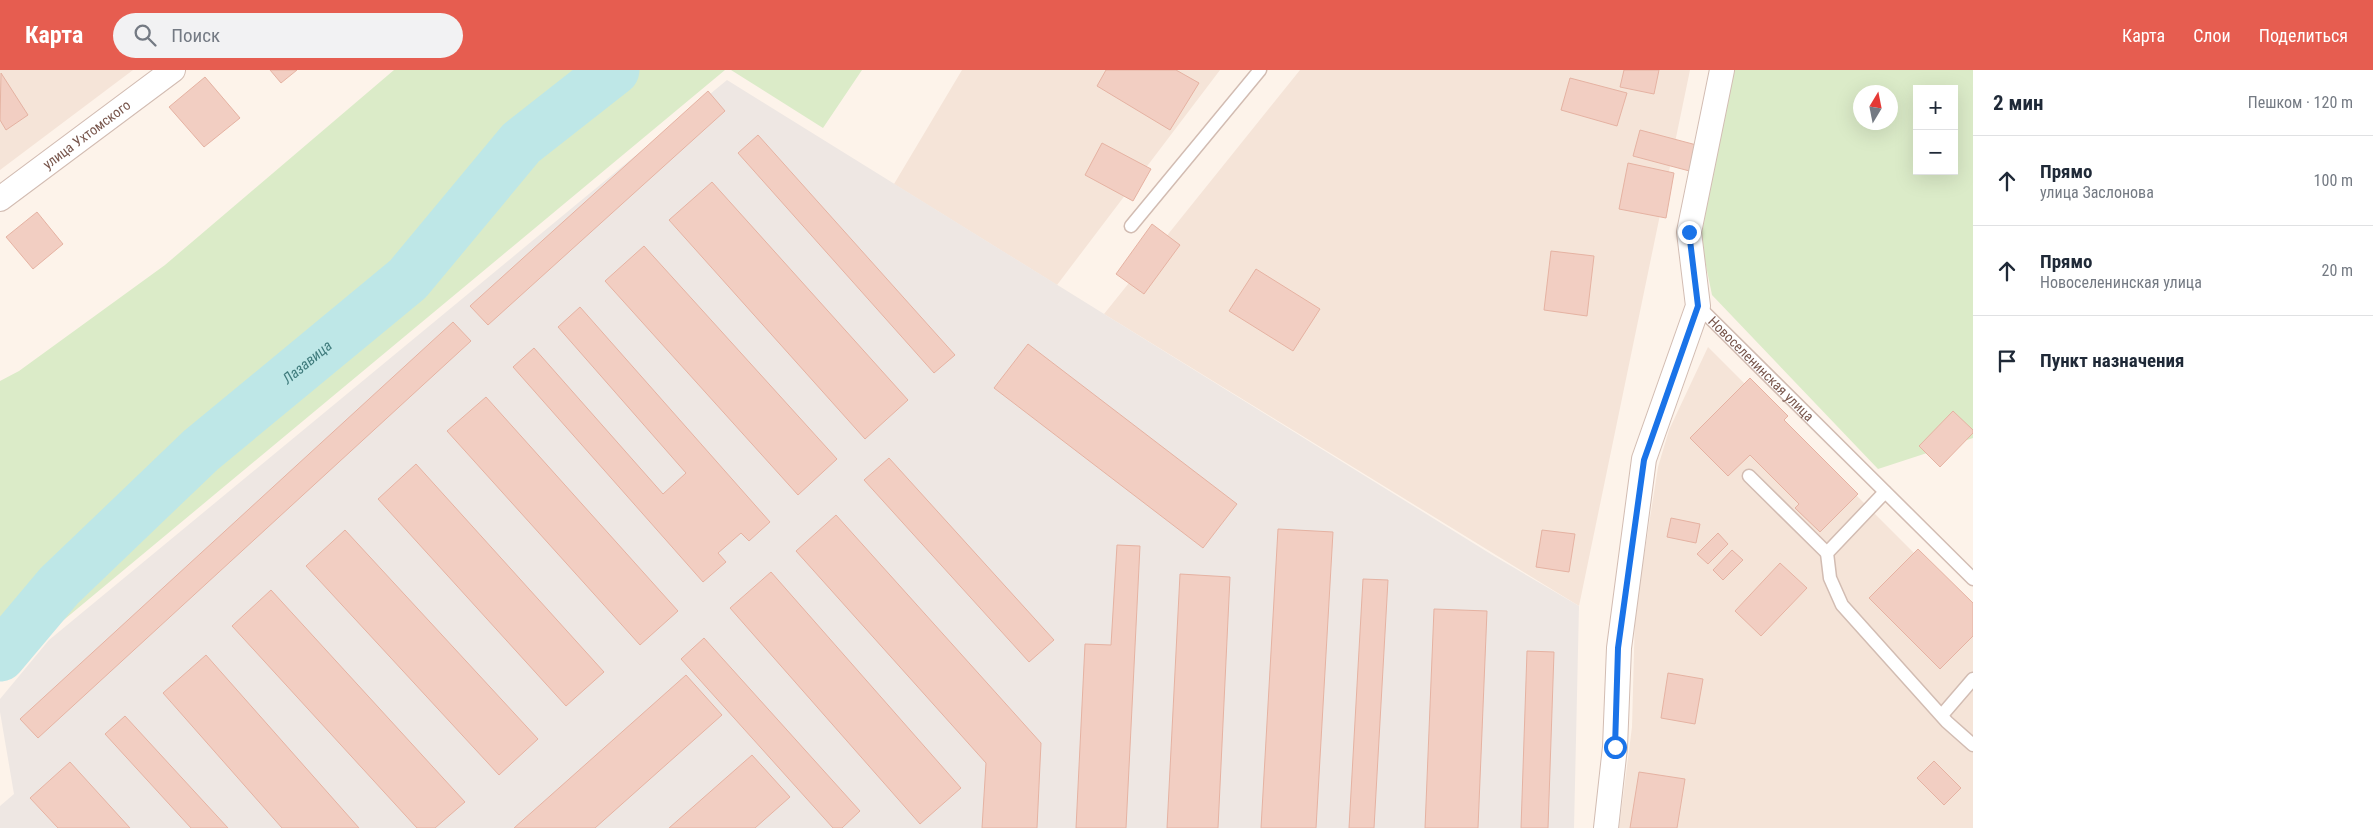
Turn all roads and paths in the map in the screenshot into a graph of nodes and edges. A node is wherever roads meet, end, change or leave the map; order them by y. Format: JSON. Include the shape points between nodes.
{"nodes":[{"id":1,"x":173,"y":70,"type":"edge"},
{"id":2,"x":1260,"y":70,"type":"edge"},
{"id":3,"x":1722,"y":70,"type":"edge"},
{"id":4,"x":0,"y":199,"type":"edge"},
{"id":5,"x":1131,"y":226,"type":"dead end"},
{"id":6,"x":1698,"y":306,"type":"junction"},
{"id":7,"x":1749,"y":476,"type":"dead end"},
{"id":8,"x":1885,"y":492,"type":"junction"},
{"id":9,"x":1827,"y":553,"type":"junction"},
{"id":10,"x":1973,"y":579,"type":"edge"},
{"id":11,"x":1973,"y":680,"type":"edge"},
{"id":12,"x":1942,"y":715,"type":"junction"},
{"id":13,"x":1973,"y":745,"type":"edge"},
{"id":14,"x":1606,"y":828,"type":"edge"}],
"edges":[{"from":1,"to":4,"type":"street","name":"улица Ухтомского"},
{"from":2,"to":5,"type":"lane"},
{"from":3,"to":6,"type":"street","name":"Новоселенинская улица","via":[[1689,232]]},
{"from":6,"to":8,"type":"lane","name":"Новоселенинская улица"},
{"from":6,"to":14,"type":"street","via":[[1644,460],[1618,648],[1615,747]]},
{"from":7,"to":9,"type":"lane"},
{"from":8,"to":9,"type":"lane"},
{"from":8,"to":10,"type":"lane","name":"Новоселенинская улица"},
{"from":9,"to":12,"type":"lane","via":[[1830,578],[1842,606]]},
{"from":11,"to":12,"type":"lane"},
{"from":12,"to":13,"type":"lane"}]}
